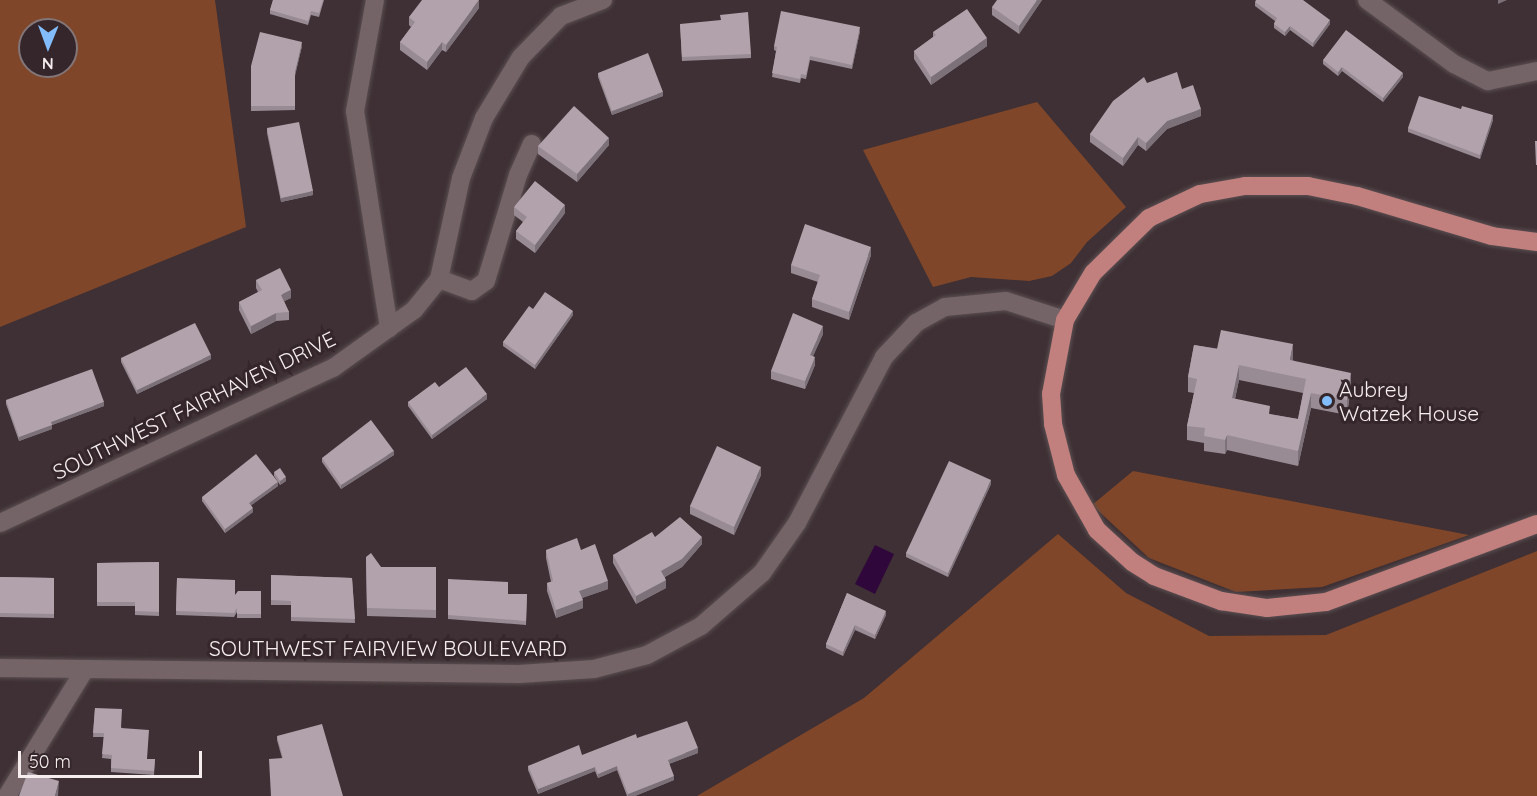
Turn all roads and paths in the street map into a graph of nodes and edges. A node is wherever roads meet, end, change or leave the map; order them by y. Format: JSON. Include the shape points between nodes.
{"nodes":[{"id":1,"x":375,"y":0,"type":"edge"},
{"id":2,"x":603,"y":0,"type":"edge"},
{"id":3,"x":1367,"y":0,"type":"edge"},
{"id":4,"x":1537,"y":71,"type":"edge"},
{"id":5,"x":532,"y":144,"type":"dead end"},
{"id":6,"x":1537,"y":242,"type":"edge"},
{"id":7,"x":439,"y":279,"type":"junction"},
{"id":8,"x":1065,"y":320,"type":"junction"},
{"id":9,"x":389,"y":328,"type":"junction"},
{"id":10,"x":0,"y":523,"type":"edge"},
{"id":11,"x":1537,"y":524,"type":"edge"},
{"id":12,"x":0,"y":668,"type":"edge"},
{"id":13,"x":86,"y":669,"type":"junction"},
{"id":14,"x":7,"y":796,"type":"edge"}],
"edges":[{"from":1,"to":9,"type":"street","via":[[355,111]]},
{"from":2,"to":7,"type":"street","name":"SOUTHWEST FAIRHAVEN DRIVE","via":[[561,16],[521,57],[484,118],[461,178]]},
{"from":3,"to":4,"type":"street","via":[[1454,64],[1488,81]]},
{"from":5,"to":7,"type":"street","via":[[511,194],[486,281],[472,291]]},
{"from":6,"to":8,"type":"main road","via":[[1492,236],[1327,189],[1245,186],[1200,194],[1149,218],[1108,255]]},
{"from":7,"to":9,"type":"street","name":"SOUTHWEST FAIRHAVEN DRIVE","via":[[414,310]]},
{"from":8,"to":11,"type":"main road","via":[[1051,394],[1053,424],[1066,475],[1097,530],[1132,562],[1173,586],[1246,606],[1289,607],[1326,602]]},
{"from":8,"to":13,"type":"street","name":"SOUTHWEST FAIRVIEW BOULEVARD","via":[[1006,301],[945,307],[916,323],[884,357],[797,523],[762,573],[701,626],[647,655],[594,669],[519,674]]},
{"from":9,"to":10,"type":"street","name":"SOUTHWEST FAIRHAVEN DRIVE","via":[[333,368]]},
{"from":12,"to":13,"type":"street","name":"SOUTHWEST FAIRVIEW BOULEVARD"},
{"from":13,"to":14,"type":"street"}]}
